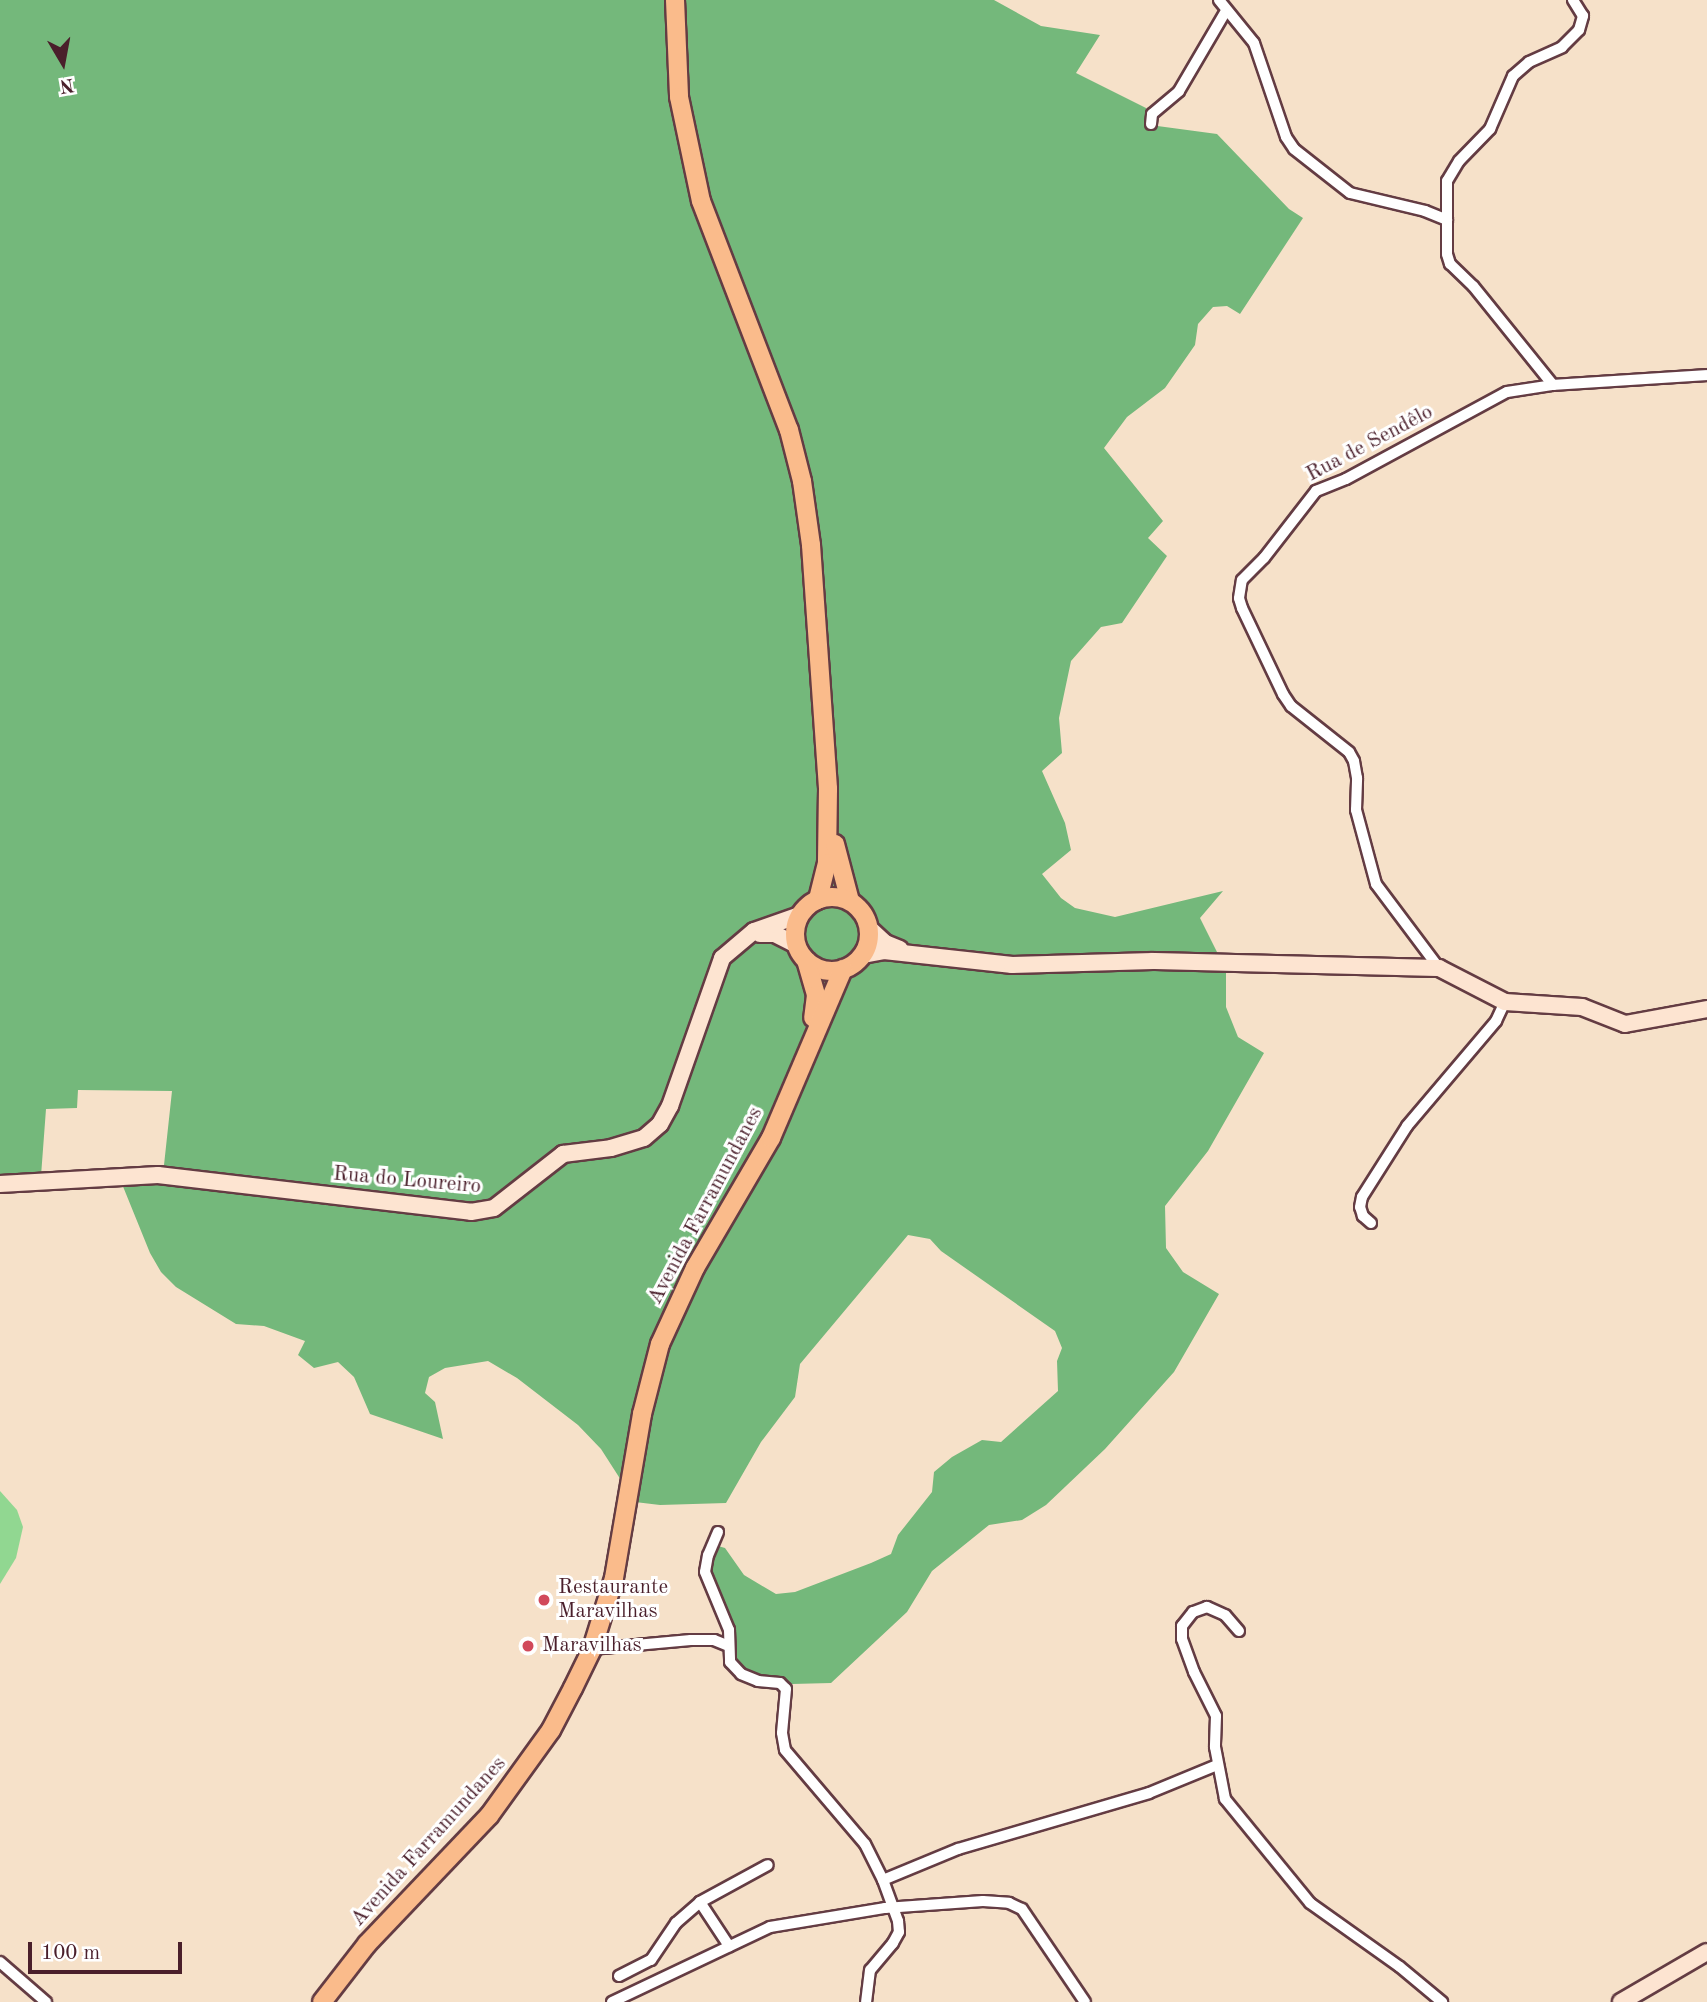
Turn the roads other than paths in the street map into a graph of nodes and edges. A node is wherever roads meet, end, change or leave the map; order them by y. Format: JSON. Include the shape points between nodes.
{"nodes":[{"id":1,"x":675,"y":0,"type":"edge"},
{"id":2,"x":1219,"y":0,"type":"edge"},
{"id":3,"x":1573,"y":0,"type":"edge"},
{"id":4,"x":1226,"y":11,"type":"junction"},
{"id":5,"x":1151,"y":124,"type":"dead end"},
{"id":6,"x":1447,"y":220,"type":"junction"},
{"id":7,"x":1707,"y":375,"type":"edge"},
{"id":8,"x":1553,"y":385,"type":"junction"},
{"id":9,"x":828,"y":789,"type":"junction"},
{"id":10,"x":818,"y":900,"type":"junction"},
{"id":11,"x":850,"y":901,"type":"junction"},
{"id":12,"x":800,"y":915,"type":"junction"},
{"id":13,"x":868,"y":927,"type":"junction"},
{"id":14,"x":744,"y":937,"type":"junction"},
{"id":15,"x":802,"y":953,"type":"junction"},
{"id":16,"x":912,"y":953,"type":"junction"},
{"id":17,"x":862,"y":955,"type":"junction"},
{"id":18,"x":1438,"y":968,"type":"junction"},
{"id":19,"x":843,"y":969,"type":"junction"},
{"id":20,"x":1505,"y":1002,"type":"junction"},
{"id":21,"x":1707,"y":1009,"type":"edge"},
{"id":22,"x":810,"y":1046,"type":"junction"},
{"id":23,"x":0,"y":1184,"type":"edge"},
{"id":24,"x":1371,"y":1223,"type":"dead end"},
{"id":25,"x":718,"y":1532,"type":"dead end"},
{"id":26,"x":1239,"y":1631,"type":"dead end"},
{"id":27,"x":729,"y":1646,"type":"junction"},
{"id":28,"x":592,"y":1649,"type":"junction"},
{"id":29,"x":1217,"y":1765,"type":"junction"},
{"id":30,"x":768,"y":1865,"type":"dead end"},
{"id":31,"x":883,"y":1880,"type":"junction"},
{"id":32,"x":700,"y":1902,"type":"junction"},
{"id":33,"x":893,"y":1907,"type":"junction"},
{"id":34,"x":729,"y":1946,"type":"junction"},
{"id":35,"x":1707,"y":1951,"type":"edge"},
{"id":36,"x":656,"y":1954,"type":"junction"},
{"id":37,"x":0,"y":1962,"type":"edge"},
{"id":38,"x":619,"y":1976,"type":"dead end"},
{"id":39,"x":668,"y":1977,"type":"junction"},
{"id":40,"x":46,"y":2002,"type":"edge"},
{"id":41,"x":322,"y":2002,"type":"edge"},
{"id":42,"x":612,"y":2002,"type":"edge"},
{"id":43,"x":866,"y":2002,"type":"edge"},
{"id":44,"x":1085,"y":2002,"type":"edge"},
{"id":45,"x":1442,"y":2002,"type":"edge"},
{"id":46,"x":1621,"y":2002,"type":"edge"}],
"edges":[{"from":1,"to":9,"type":"main road","via":[[679,97],[701,201],[784,418],[802,481],[811,545]]},
{"from":2,"to":4,"type":"street"},
{"from":3,"to":6,"type":"street","via":[[1583,16],[1578,30],[1562,47],[1529,62],[1513,76],[1490,129],[1450,173]]},
{"from":4,"to":5,"type":"street","via":[[1179,91],[1152,114]]},
{"from":4,"to":6,"type":"street","via":[[1254,43],[1294,149],[1350,193]]},
{"from":6,"to":8,"type":"street","via":[[1450,264]]},
{"from":7,"to":8,"type":"street","name":"Rua de Sendêlo"},
{"from":8,"to":18,"type":"street","name":"Rua de Sendêlo","via":[[1507,393],[1316,491],[1242,580],[1239,590],[1242,608],[1291,706],[1354,761],[1356,810],[1376,884]]},
{"from":9,"to":10,"type":"main road","via":[[827,863]]},
{"from":9,"to":11,"type":"main road","via":[[838,862]]},
{"from":10,"to":11,"type":"main road","via":[[839,897]]},
{"from":10,"to":12,"type":"main road"},
{"from":11,"to":13,"type":"main road"},
{"from":12,"to":14,"type":"street","name":"Rua do Loureiro"},
{"from":12,"to":15,"type":"main road","via":[[796,924]]},
{"from":13,"to":16,"type":"street","via":[[885,943]]},
{"from":13,"to":17,"type":"main road"},
{"from":14,"to":15,"type":"street","via":[[775,934]]},
{"from":14,"to":23,"type":"street","name":"Rua do Loureiro","via":[[722,958],[660,1124],[644,1138],[563,1154],[494,1208],[471,1212],[158,1175]]},
{"from":15,"to":19,"type":"main road","via":[[823,969]]},
{"from":15,"to":22,"type":"main road","via":[[816,995]]},
{"from":16,"to":17,"type":"street"},
{"from":16,"to":18,"type":"street","via":[[1012,965],[1153,961]]},
{"from":17,"to":19,"type":"main road"},
{"from":18,"to":20,"type":"street"},
{"from":19,"to":22,"type":"main road","name":"Avenida Farramundanes"},
{"from":20,"to":21,"type":"street","via":[[1582,1007],[1625,1024]]},
{"from":20,"to":24,"type":"street","via":[[1496,1021],[1408,1126],[1367,1188],[1360,1207]]},
{"from":22,"to":28,"type":"main road","name":"Avenida Farramundanes","via":[[771,1138],[695,1268],[660,1344],[642,1414],[614,1578]]},
{"from":25,"to":27,"type":"street","via":[[705,1572],[729,1630]]},
{"from":26,"to":29,"type":"street","via":[[1226,1615],[1207,1607],[1193,1612],[1182,1626],[1194,1672],[1216,1716]]},
{"from":27,"to":28,"type":"street","via":[[715,1640],[691,1640]]},
{"from":27,"to":31,"type":"street","via":[[730,1662],[740,1674],[780,1683],[786,1689],[785,1750],[847,1821]]},
{"from":28,"to":41,"type":"main road","name":"Avenida Farramundanes","via":[[524,1772],[489,1816],[367,1944]]},
{"from":29,"to":31,"type":"street","via":[[1149,1793],[958,1849]]},
{"from":29,"to":45,"type":"street","via":[[1224,1799],[1310,1903]]},
{"from":30,"to":32,"type":"street"},
{"from":31,"to":33,"type":"street"},
{"from":32,"to":34,"type":"street"},
{"from":32,"to":36,"type":"street","via":[[676,1923]]},
{"from":33,"to":34,"type":"street","via":[[769,1927]]},
{"from":33,"to":43,"type":"street","via":[[899,1931],[870,1970]]},
{"from":33,"to":44,"type":"street","via":[[952,1902],[1009,1903],[1022,1909]]},
{"from":34,"to":39,"type":"street"},
{"from":35,"to":46,"type":"street"},
{"from":36,"to":38,"type":"street"},
{"from":36,"to":39,"type":"street"},
{"from":37,"to":40,"type":"street"},
{"from":39,"to":42,"type":"street"}]}
